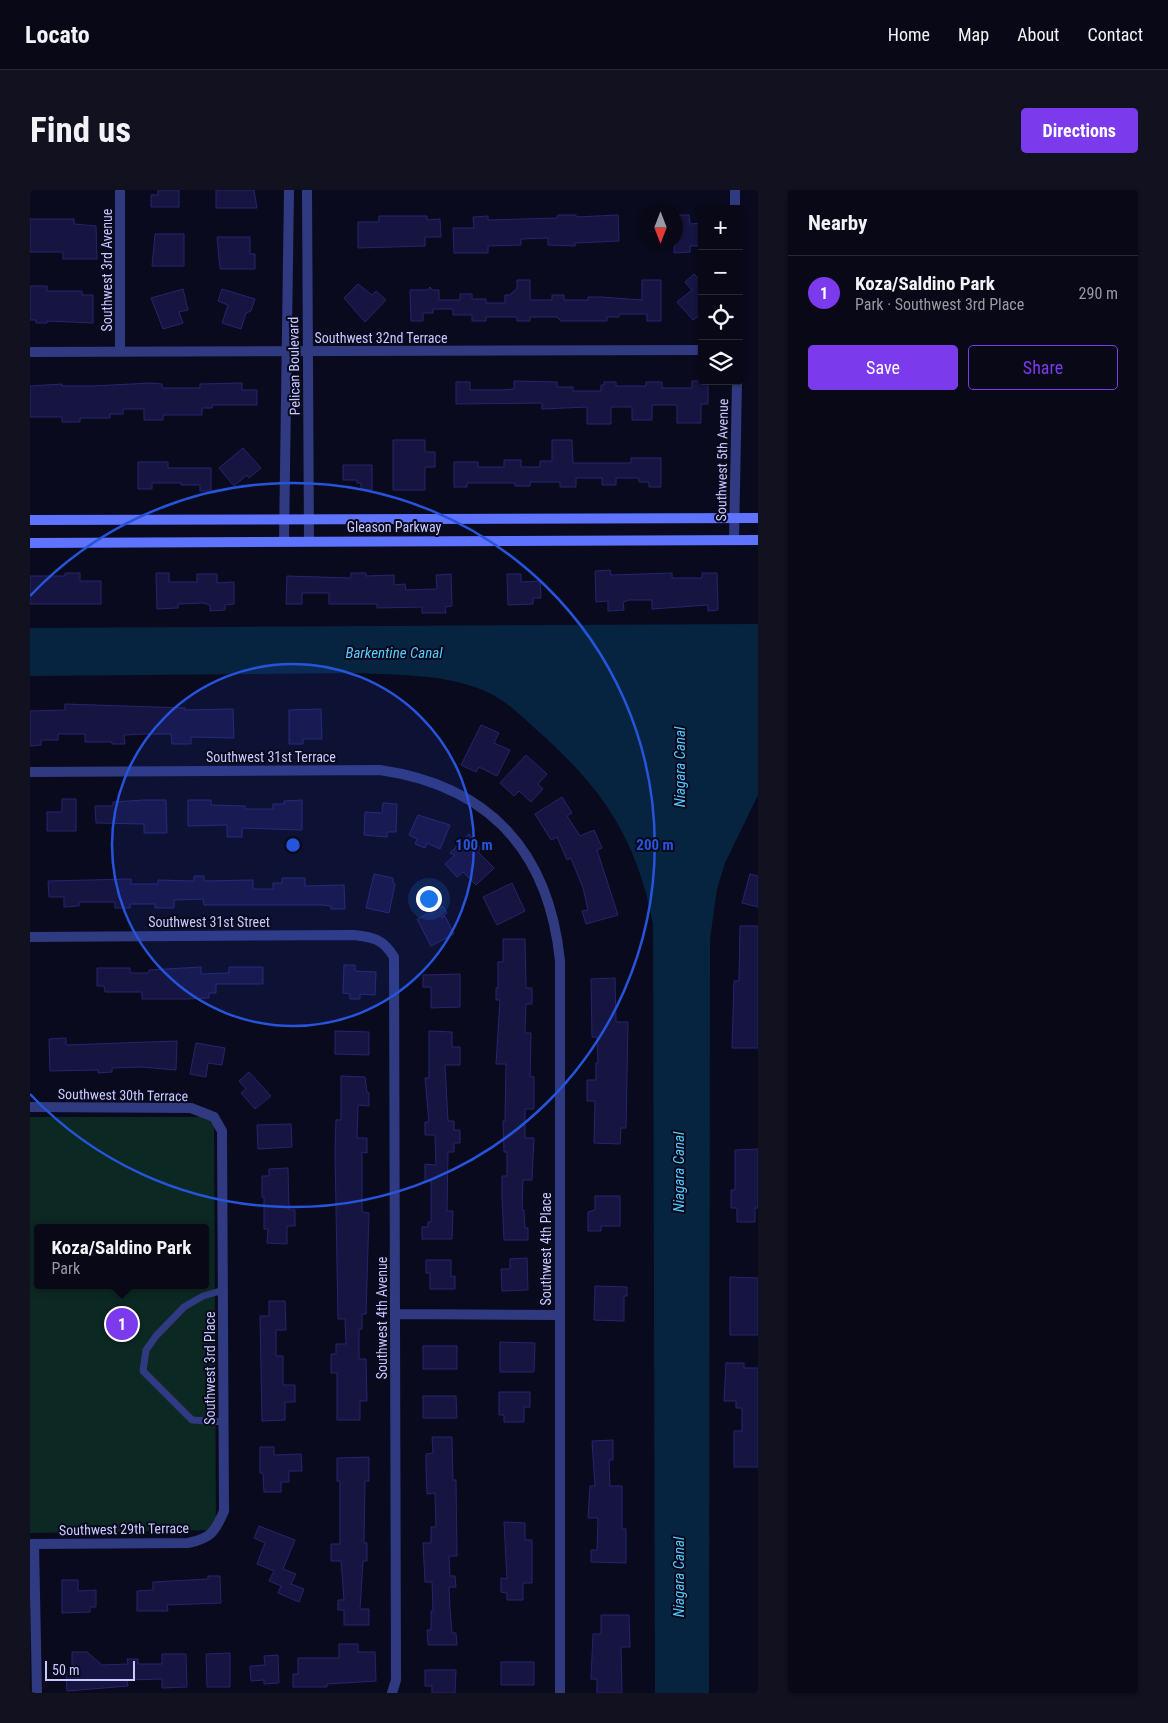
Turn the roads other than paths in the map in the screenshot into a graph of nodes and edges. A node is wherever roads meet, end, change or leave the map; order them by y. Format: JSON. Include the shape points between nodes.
{"nodes":[{"id":1,"x":120,"y":190,"type":"edge"},
{"id":2,"x":289,"y":190,"type":"edge"},
{"id":3,"x":307,"y":190,"type":"edge"},
{"id":4,"x":735,"y":190,"type":"edge"},
{"id":5,"x":735,"y":205,"type":"edge"},
{"id":6,"x":286,"y":350,"type":"junction"},
{"id":7,"x":698,"y":350,"type":"edge"},
{"id":8,"x":120,"y":351,"type":"junction"},
{"id":9,"x":30,"y":352,"type":"edge"},
{"id":10,"x":307,"y":352,"type":"junction"},
{"id":11,"x":737,"y":385,"type":"edge"},
{"id":12,"x":735,"y":518,"type":"junction"},
{"id":13,"x":758,"y":518,"type":"edge"},
{"id":14,"x":310,"y":519,"type":"junction"},
{"id":15,"x":30,"y":520,"type":"edge"},
{"id":16,"x":285,"y":520,"type":"junction"},
{"id":17,"x":734,"y":540,"type":"junction"},
{"id":18,"x":758,"y":540,"type":"edge"},
{"id":19,"x":284,"y":541,"type":"junction"},
{"id":20,"x":309,"y":542,"type":"junction"},
{"id":21,"x":30,"y":543,"type":"edge"},
{"id":22,"x":30,"y":772,"type":"edge"},
{"id":23,"x":499,"y":822,"type":"joint"},
{"id":24,"x":30,"y":937,"type":"edge"},
{"id":25,"x":386,"y":944,"type":"joint"},
{"id":26,"x":30,"y":1107,"type":"edge"},
{"id":27,"x":214,"y":1117,"type":"joint"},
{"id":28,"x":224,"y":1290,"type":"junction"},
{"id":29,"x":396,"y":1314,"type":"junction"},
{"id":30,"x":560,"y":1315,"type":"junction"},
{"id":31,"x":224,"y":1422,"type":"junction"},
{"id":32,"x":216,"y":1530,"type":"joint"},
{"id":33,"x":32,"y":1544,"type":"edge"},
{"id":34,"x":37,"y":1693,"type":"edge"},
{"id":35,"x":392,"y":1693,"type":"edge"},
{"id":36,"x":560,"y":1693,"type":"edge"}],
"edges":[{"from":1,"to":8,"type":"street","name":"Southwest 3rd Avenue"},
{"from":2,"to":6,"type":"street","name":"Pelican Boulevard"},
{"from":3,"to":10,"type":"street","name":"Pelican Boulevard"},
{"from":4,"to":5,"type":"street"},
{"from":6,"to":8,"type":"street","name":"Southwest 32nd Terrace"},
{"from":6,"to":10,"type":"street","name":"Southwest 32nd Terrace"},
{"from":6,"to":16,"type":"street","name":"Pelican Boulevard"},
{"from":7,"to":10,"type":"street","name":"Southwest 32nd Terrace"},
{"from":8,"to":9,"type":"street","name":"Southwest 32nd Terrace"},
{"from":10,"to":14,"type":"street","name":"Pelican Boulevard"},
{"from":11,"to":12,"type":"street","name":"Southwest 5th Avenue"},
{"from":12,"to":13,"type":"main road","name":"Gleason Parkway"},
{"from":12,"to":14,"type":"main road","name":"Gleason Parkway"},
{"from":12,"to":17,"type":"street","name":"Southwest 5th Avenue"},
{"from":14,"to":16,"type":"main road","name":"Gleason Parkway"},
{"from":14,"to":20,"type":"street","name":"Pelican Boulevard"},
{"from":15,"to":16,"type":"main road","name":"Gleason Parkway"},
{"from":16,"to":19,"type":"street","name":"Pelican Boulevard"},
{"from":17,"to":18,"type":"main road","name":"Gleason Parkway"},
{"from":17,"to":20,"type":"main road","name":"Gleason Parkway"},
{"from":19,"to":20,"type":"main road","name":"Gleason Parkway"},
{"from":19,"to":21,"type":"main road","name":"Gleason Parkway"},
{"from":22,"to":23,"type":"street","name":"Southwest 31st Terrace","via":[[380,770],[431,781],[477,805]]},
{"from":23,"to":30,"type":"street","name":"Southwest 4th Place","via":[[529,858],[541,880],[558,941]]},
{"from":24,"to":25,"type":"street","name":"Southwest 31st Street","via":[[354,935],[373,937]]},
{"from":25,"to":29,"type":"street","name":"Southwest 4th Avenue","via":[[394,957],[396,994]]},
{"from":26,"to":27,"type":"street","name":"Southwest 30th Terrace","via":[[191,1108]]},
{"from":27,"to":28,"type":"street","name":"Southwest 3rd Place","via":[[222,1131]]},
{"from":28,"to":31,"type":"street","name":"Southwest 3rd Place"},
{"from":28,"to":31,"type":"lane","via":[[203,1296],[184,1307],[146,1350],[143,1371],[192,1420]]},
{"from":29,"to":30,"type":"street"},
{"from":29,"to":35,"type":"street","name":"Southwest 4th Avenue","via":[[396,1680]]},
{"from":30,"to":36,"type":"street","name":"Southwest 4th Place"},
{"from":31,"to":32,"type":"street","name":"Southwest 3rd Place","via":[[224,1511]]},
{"from":32,"to":33,"type":"street","name":"Southwest 29th Terrace","via":[[203,1540],[188,1543]]},
{"from":33,"to":34,"type":"street"}]}
